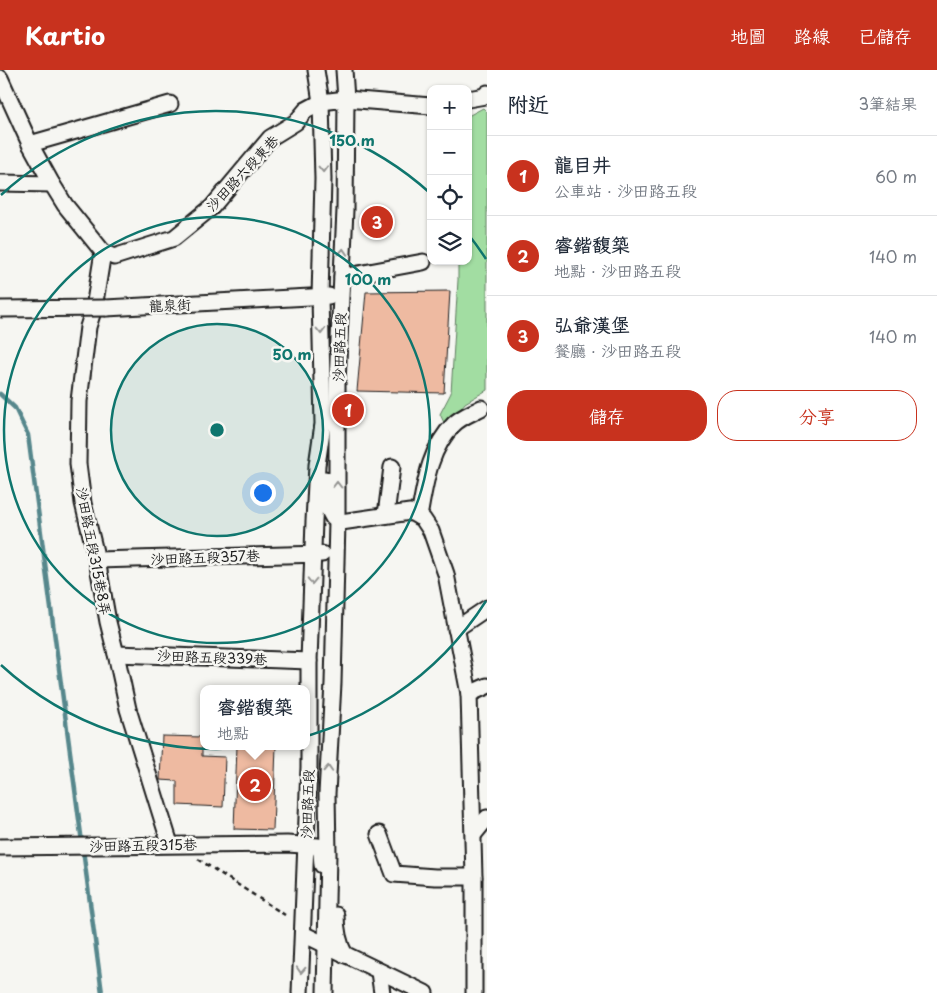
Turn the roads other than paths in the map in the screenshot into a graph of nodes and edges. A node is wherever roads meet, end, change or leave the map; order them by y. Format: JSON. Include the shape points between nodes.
{"nodes":[{"id":1,"x":316,"y":70,"type":"edge"},
{"id":2,"x":344,"y":70,"type":"edge"},
{"id":3,"x":0,"y":78,"type":"edge"},
{"id":4,"x":487,"y":93,"type":"edge"},
{"id":5,"x":472,"y":98,"type":"edge"},
{"id":6,"x":346,"y":99,"type":"junction"},
{"id":7,"x":321,"y":102,"type":"junction"},
{"id":8,"x":170,"y":104,"type":"dead end"},
{"id":9,"x":427,"y":106,"type":"edge"},
{"id":10,"x":30,"y":144,"type":"junction"},
{"id":11,"x":0,"y":183,"type":"edge"},
{"id":12,"x":52,"y":184,"type":"junction"},
{"id":13,"x":103,"y":252,"type":"junction"},
{"id":14,"x":423,"y":262,"type":"dead end"},
{"id":15,"x":342,"y":277,"type":"junction"},
{"id":16,"x":340,"y":296,"type":"junction"},
{"id":17,"x":320,"y":297,"type":"junction"},
{"id":18,"x":0,"y":309,"type":"edge"},
{"id":19,"x":481,"y":408,"type":"dead end"},
{"id":20,"x":323,"y":424,"type":"junction"},
{"id":21,"x":392,"y":467,"type":"dead end"},
{"id":22,"x":386,"y":515,"type":"junction"},
{"id":23,"x":419,"y":517,"type":"junction"},
{"id":24,"x":344,"y":520,"type":"junction"},
{"id":25,"x":313,"y":554,"type":"junction"},
{"id":26,"x":97,"y":560,"type":"junction"},
{"id":27,"x":487,"y":608,"type":"edge"},
{"id":28,"x":456,"y":629,"type":"junction"},
{"id":29,"x":116,"y":654,"type":"junction"},
{"id":30,"x":334,"y":655,"type":"junction"},
{"id":31,"x":309,"y":661,"type":"junction"},
{"id":32,"x":309,"y":685,"type":"edge"},
{"id":33,"x":487,"y":686,"type":"edge"},
{"id":34,"x":470,"y":694,"type":"junction"},
{"id":35,"x":309,"y":750,"type":"edge"},
{"id":36,"x":327,"y":800,"type":"junction"},
{"id":37,"x":487,"y":818,"type":"edge"},
{"id":38,"x":379,"y":834,"type":"dead end"},
{"id":39,"x":474,"y":834,"type":"junction"},
{"id":40,"x":173,"y":844,"type":"junction"},
{"id":41,"x":287,"y":844,"type":"junction"},
{"id":42,"x":0,"y":847,"type":"edge"},
{"id":43,"x":305,"y":847,"type":"junction"},
{"id":44,"x":474,"y":877,"type":"junction"},
{"id":45,"x":303,"y":932,"type":"junction"},
{"id":46,"x":327,"y":938,"type":"junction"},
{"id":47,"x":345,"y":955,"type":"junction"},
{"id":48,"x":379,"y":972,"type":"junction"},
{"id":49,"x":300,"y":993,"type":"edge"},
{"id":50,"x":325,"y":993,"type":"edge"},
{"id":51,"x":382,"y":993,"type":"edge"},
{"id":52,"x":425,"y":993,"type":"edge"},
{"id":53,"x":474,"y":993,"type":"edge"}],
"edges":[{"from":1,"to":7,"type":"street","name":"沙田路五段"},
{"from":2,"to":6,"type":"street","name":"沙田路五段"},
{"from":3,"to":10,"type":"street"},
{"from":4,"to":5,"type":"street"},
{"from":6,"to":7,"type":"street","name":"沙田路六段東巷"},
{"from":6,"to":9,"type":"street","name":"沙田路六段東巷"},
{"from":15,"to":6,"type":"street","name":"沙田路五段","one_way":true},
{"from":7,"to":13,"type":"street","name":"沙田路六段東巷","via":[[270,138],[212,207],[174,238],[114,257]]},
{"from":7,"to":17,"type":"street","name":"沙田路五段","one_way":true},
{"from":8,"to":10,"type":"street"},
{"from":10,"to":12,"type":"street"},
{"from":11,"to":12,"type":"street"},
{"from":12,"to":13,"type":"street"},
{"from":13,"to":26,"type":"street","name":"沙田路五段315巷8弄","via":[[88,327],[79,401],[78,464],[83,503]]},
{"from":14,"to":15,"type":"street"},
{"from":15,"to":16,"type":"street","name":"沙田路五段"},
{"from":16,"to":17,"type":"street","name":"龍泉街"},
{"from":24,"to":16,"type":"street","name":"沙田路五段","one_way":true,"via":[[337,383]]},
{"from":17,"to":18,"type":"street","name":"龍泉街","bridge":true,"via":[[106,308]]},
{"from":17,"to":20,"type":"street","name":"沙田路五段","one_way":true},
{"from":19,"to":23,"type":"street","via":[[455,423],[438,446],[428,470]]},
{"from":20,"to":24,"type":"street","via":[[327,507],[333,518]]},
{"from":20,"to":25,"type":"street","name":"沙田路五段","via":[[317,465]]},
{"from":21,"to":22,"type":"street"},
{"from":22,"to":23,"type":"street","via":[[410,512]]},
{"from":22,"to":24,"type":"street"},
{"from":23,"to":28,"type":"street","via":[[424,519],[430,531],[446,574]]},
{"from":24,"to":30,"type":"street","name":"沙田路五段"},
{"from":25,"to":26,"type":"street","name":"沙田路五段357巷"},
{"from":25,"to":30,"type":"street","name":"沙田路五段","via":[[324,553],[328,558],[327,619]]},
{"from":25,"to":31,"type":"street","name":"沙田路五段","one_way":true},
{"from":26,"to":29,"type":"street","name":"沙田路五段315巷8弄"},
{"from":27,"to":28,"type":"street"},
{"from":28,"to":34,"type":"street"},
{"from":29,"to":31,"type":"street","name":"沙田路五段339巷"},
{"from":29,"to":40,"type":"street","name":"沙田路五段315巷8弄","via":[[128,709]]},
{"from":36,"to":30,"type":"street","name":"沙田路五段","one_way":true},
{"from":31,"to":32,"type":"street","name":"沙田路五段"},
{"from":33,"to":34,"type":"street"},
{"from":34,"to":39,"type":"street"},
{"from":35,"to":43,"type":"street","name":"沙田路五段"},
{"from":36,"to":46,"type":"street","name":"沙田路五段"},
{"from":36,"to":47,"type":"street","via":[[337,853],[336,931]]},
{"from":37,"to":39,"type":"street"},
{"from":38,"to":44,"type":"street","via":[[394,874]]},
{"from":39,"to":44,"type":"street"},
{"from":40,"to":41,"type":"street","name":"沙田路五段315巷"},
{"from":40,"to":42,"type":"street","name":"沙田路五段315巷"},
{"from":41,"to":43,"type":"street","name":"沙田路五段315巷"},
{"from":41,"to":45,"type":"street","via":[[297,850],[298,906]]},
{"from":43,"to":45,"type":"street","name":"沙田路五段"},
{"from":43,"to":46,"type":"street","via":[[318,846],[321,853],[320,900]]},
{"from":44,"to":53,"type":"street"},
{"from":45,"to":46,"type":"street"},
{"from":45,"to":49,"type":"street","name":"沙田路五段","one_way":true},
{"from":46,"to":47,"type":"street"},
{"from":46,"to":50,"type":"street","name":"沙田路五段"},
{"from":47,"to":48,"type":"street"},
{"from":48,"to":51,"type":"street"},
{"from":48,"to":52,"type":"street"}]}
